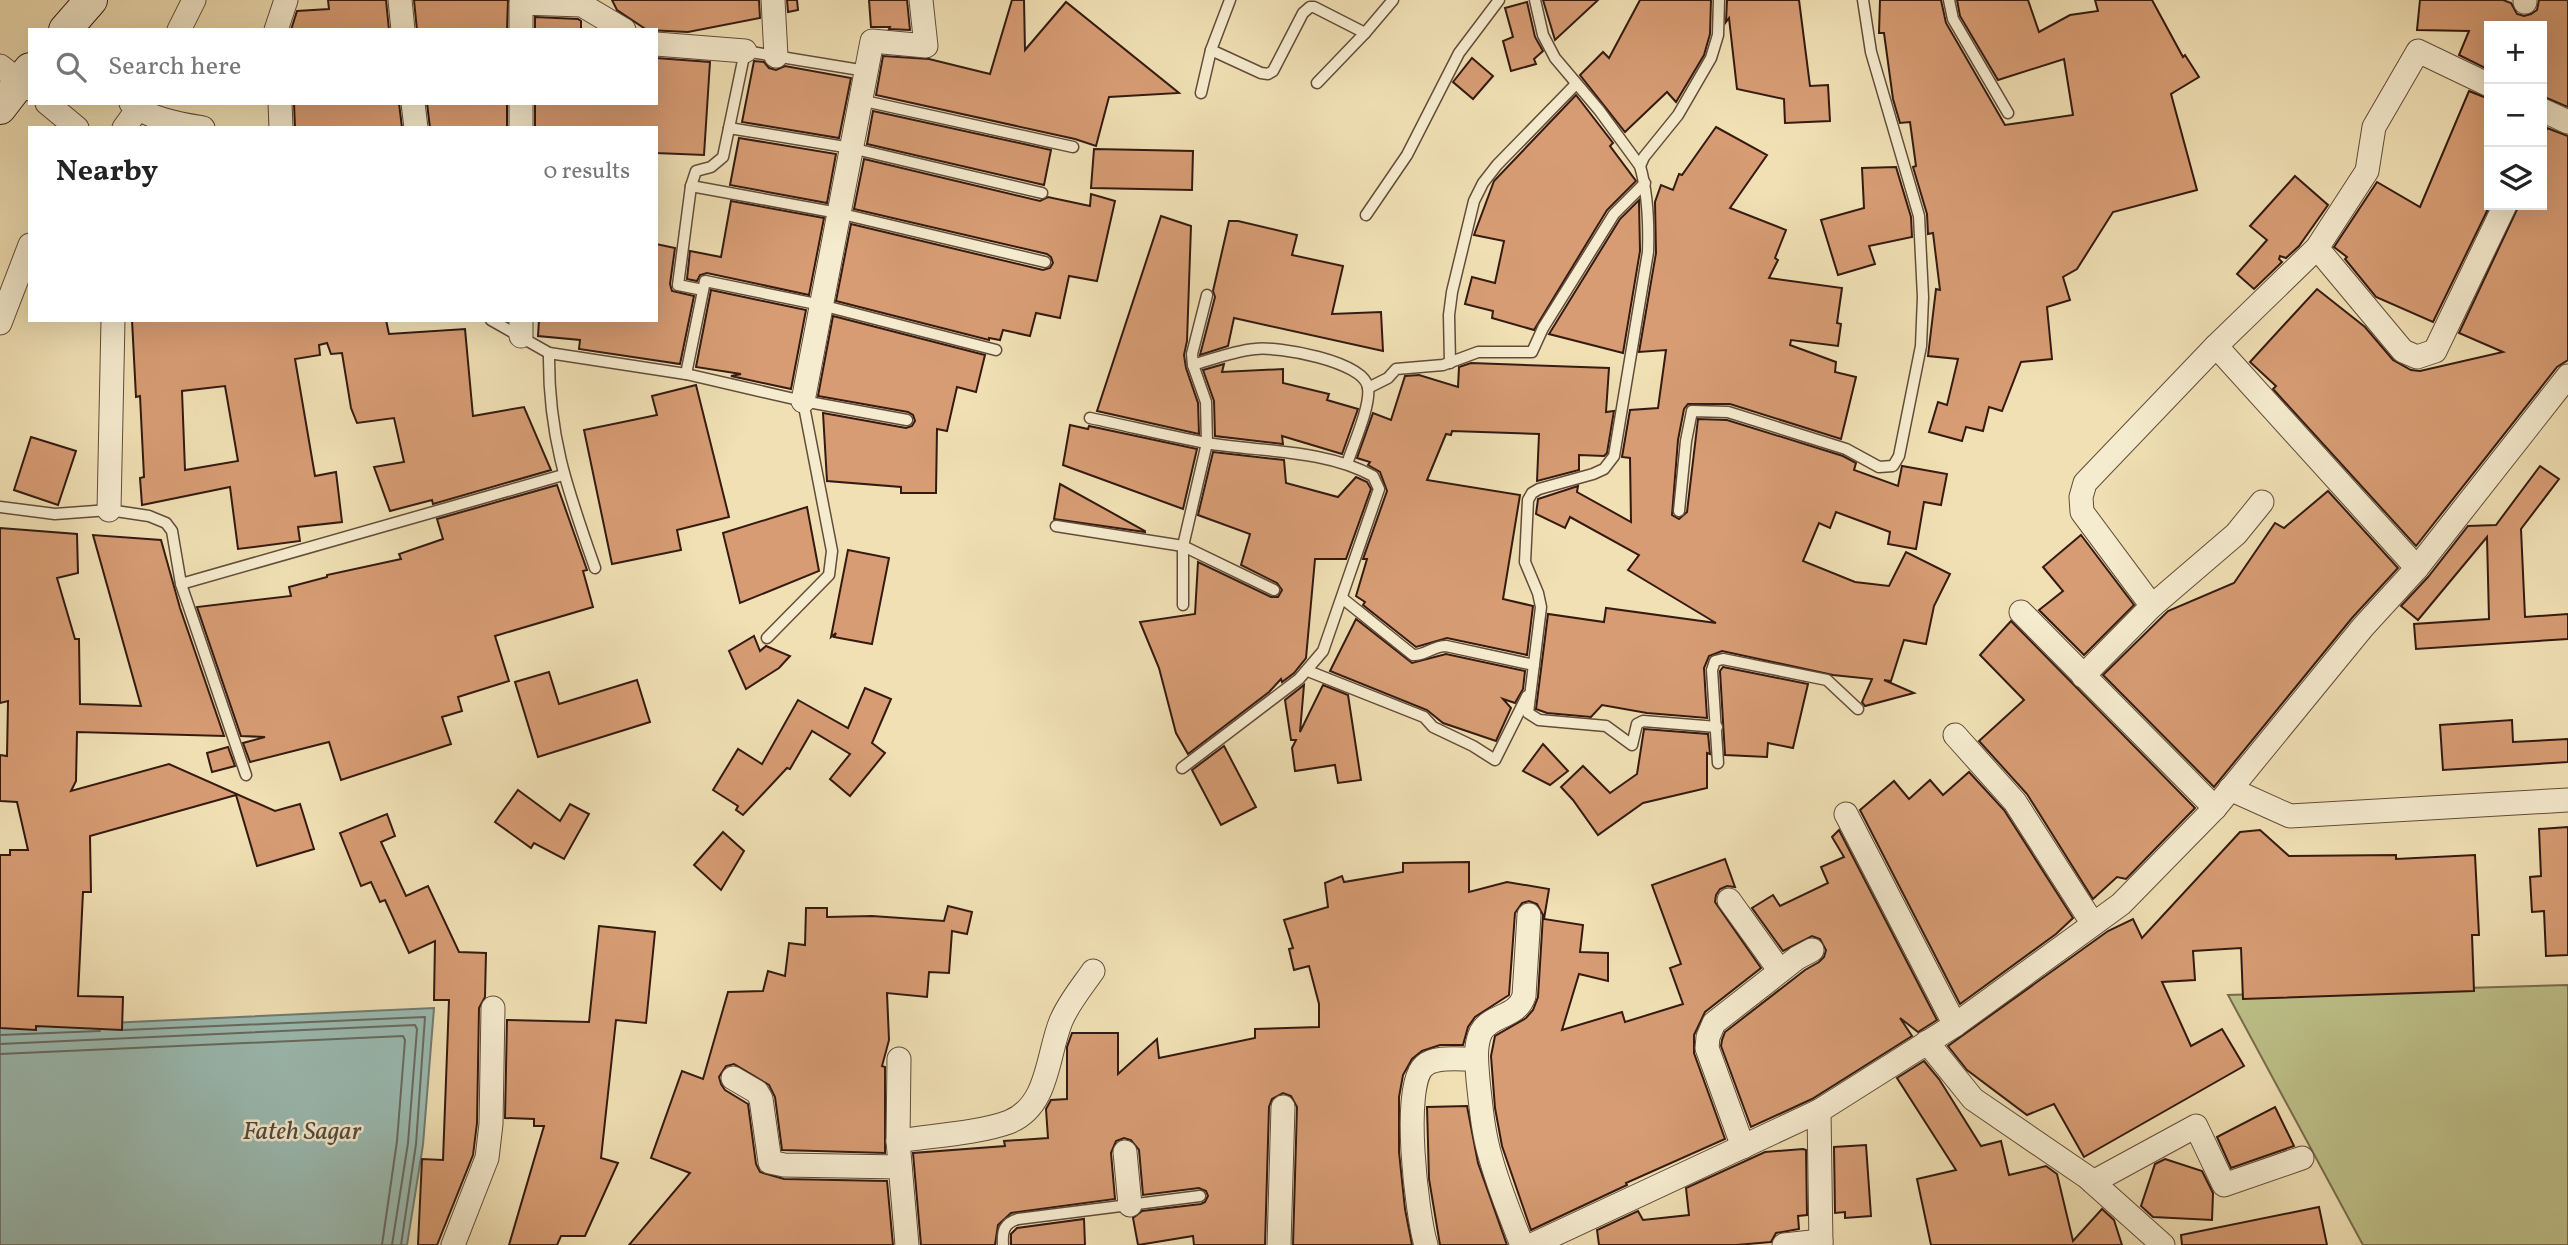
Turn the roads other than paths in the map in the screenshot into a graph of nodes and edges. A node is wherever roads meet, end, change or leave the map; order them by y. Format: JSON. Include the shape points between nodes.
{"nodes":[{"id":1,"x":90,"y":0,"type":"edge"},
{"id":2,"x":194,"y":0,"type":"edge"},
{"id":3,"x":286,"y":0,"type":"edge"},
{"id":4,"x":400,"y":0,"type":"edge"},
{"id":5,"x":773,"y":0,"type":"edge"},
{"id":6,"x":921,"y":0,"type":"edge"},
{"id":7,"x":1230,"y":0,"type":"edge"},
{"id":8,"x":1393,"y":0,"type":"edge"},
{"id":9,"x":1499,"y":0,"type":"edge"},
{"id":10,"x":1535,"y":0,"type":"edge"},
{"id":11,"x":1719,"y":0,"type":"edge"},
{"id":12,"x":1863,"y":0,"type":"edge"},
{"id":13,"x":1949,"y":0,"type":"edge"},
{"id":14,"x":520,"y":1,"type":"edge"},
{"id":15,"x":67,"y":28,"type":"edge"},
{"id":16,"x":180,"y":28,"type":"edge"},
{"id":17,"x":277,"y":28,"type":"edge"},
{"id":18,"x":404,"y":28,"type":"edge"},
{"id":19,"x":521,"y":28,"type":"edge"},
{"id":20,"x":621,"y":28,"type":"edge"},
{"id":21,"x":1366,"y":33,"type":"junction"},
{"id":22,"x":658,"y":44,"type":"edge"},
{"id":23,"x":1211,"y":50,"type":"junction"},
{"id":24,"x":745,"y":51,"type":"junction"},
{"id":25,"x":776,"y":56,"type":"junction"},
{"id":26,"x":866,"y":71,"type":"junction"},
{"id":27,"x":20,"y":76,"type":"edge"},
{"id":28,"x":1317,"y":83,"type":"dead end"},
{"id":29,"x":2487,"y":84,"type":"edge"},
{"id":30,"x":1576,"y":85,"type":"junction"},
{"id":31,"x":1200,"y":93,"type":"dead end"},
{"id":32,"x":860,"y":100,"type":"junction"},
{"id":33,"x":49,"y":105,"type":"edge"},
{"id":34,"x":280,"y":105,"type":"edge"},
{"id":35,"x":413,"y":105,"type":"edge"},
{"id":36,"x":521,"y":105,"type":"edge"},
{"id":37,"x":0,"y":108,"type":"edge"},
{"id":38,"x":2008,"y":113,"type":"dead end"},
{"id":39,"x":133,"y":115,"type":"edge"},
{"id":40,"x":75,"y":126,"type":"edge"},
{"id":41,"x":189,"y":126,"type":"edge"},
{"id":42,"x":281,"y":126,"type":"edge"},
{"id":43,"x":416,"y":126,"type":"edge"},
{"id":44,"x":521,"y":126,"type":"edge"},
{"id":45,"x":729,"y":128,"type":"junction"},
{"id":46,"x":1073,"y":147,"type":"dead end"},
{"id":47,"x":851,"y":148,"type":"junction"},
{"id":48,"x":1640,"y":166,"type":"junction"},
{"id":49,"x":1645,"y":183,"type":"junction"},
{"id":50,"x":691,"y":186,"type":"junction"},
{"id":51,"x":1042,"y":193,"type":"dead end"},
{"id":52,"x":2503,"y":210,"type":"edge"},
{"id":53,"x":838,"y":213,"type":"junction"},
{"id":54,"x":1366,"y":215,"type":"dead end"},
{"id":55,"x":2317,"y":248,"type":"junction"},
{"id":56,"x":28,"y":250,"type":"edge"},
{"id":57,"x":1045,"y":261,"type":"dead end"},
{"id":58,"x":703,"y":290,"type":"junction"},
{"id":59,"x":1208,"y":295,"type":"dead end"},
{"id":60,"x":821,"y":305,"type":"junction"},
{"id":61,"x":113,"y":322,"type":"edge"},
{"id":62,"x":498,"y":322,"type":"edge"},
{"id":63,"x":0,"y":323,"type":"edge"},
{"id":64,"x":521,"y":328,"type":"edge"},
{"id":65,"x":2216,"y":346,"type":"junction"},
{"id":66,"x":996,"y":350,"type":"dead end"},
{"id":67,"x":549,"y":354,"type":"junction"},
{"id":68,"x":1450,"y":362,"type":"junction"},
{"id":69,"x":1193,"y":365,"type":"junction"},
{"id":70,"x":686,"y":374,"type":"junction"},
{"id":71,"x":2568,"y":376,"type":"edge"},
{"id":72,"x":1368,"y":388,"type":"junction"},
{"id":73,"x":803,"y":401,"type":"junction"},
{"id":74,"x":1090,"y":418,"type":"dead end"},
{"id":75,"x":907,"y":420,"type":"dead end"},
{"id":76,"x":1207,"y":443,"type":"junction"},
{"id":77,"x":1347,"y":464,"type":"junction"},
{"id":78,"x":563,"y":475,"type":"junction"},
{"id":79,"x":2262,"y":502,"type":"dead end"},
{"id":80,"x":0,"y":507,"type":"edge"},
{"id":81,"x":109,"y":510,"type":"junction"},
{"id":82,"x":1679,"y":511,"type":"dead end"},
{"id":83,"x":1056,"y":526,"type":"dead end"},
{"id":84,"x":1183,"y":546,"type":"junction"},
{"id":85,"x":595,"y":568,"type":"dead end"},
{"id":86,"x":2417,"y":568,"type":"junction"},
{"id":87,"x":181,"y":584,"type":"junction"},
{"id":88,"x":1274,"y":590,"type":"dead end"},
{"id":89,"x":1342,"y":598,"type":"junction"},
{"id":90,"x":1183,"y":605,"type":"dead end"},
{"id":91,"x":2152,"y":606,"type":"junction"},
{"id":92,"x":2021,"y":612,"type":"dead end"},
{"id":93,"x":767,"y":638,"type":"dead end"},
{"id":94,"x":1534,"y":665,"type":"junction"},
{"id":95,"x":1308,"y":671,"type":"junction"},
{"id":96,"x":2083,"y":676,"type":"junction"},
{"id":97,"x":1532,"y":687,"type":"junction"},
{"id":98,"x":1858,"y":709,"type":"dead end"},
{"id":99,"x":1717,"y":727,"type":"junction"},
{"id":100,"x":1955,"y":735,"type":"dead end"},
{"id":101,"x":1718,"y":763,"type":"dead end"},
{"id":102,"x":1182,"y":768,"type":"dead end"},
{"id":103,"x":246,"y":775,"type":"dead end"},
{"id":104,"x":2230,"y":789,"type":"junction"},
{"id":105,"x":2568,"y":800,"type":"edge"},
{"id":106,"x":2215,"y":808,"type":"junction"},
{"id":107,"x":1846,"y":814,"type":"dead end"},
{"id":108,"x":1729,"y":900,"type":"dead end"},
{"id":109,"x":1529,"y":915,"type":"dead end"},
{"id":110,"x":2093,"y":924,"type":"junction"},
{"id":111,"x":1812,"y":950,"type":"dead end"},
{"id":112,"x":1093,"y":971,"type":"dead end"},
{"id":113,"x":1780,"y":971,"type":"junction"},
{"id":114,"x":493,"y":1008,"type":"dead end"},
{"id":115,"x":1955,"y":1025,"type":"junction"},
{"id":116,"x":1927,"y":1042,"type":"junction"},
{"id":117,"x":899,"y":1059,"type":"dead end"},
{"id":118,"x":1476,"y":1059,"type":"junction"},
{"id":119,"x":733,"y":1079,"type":"dead end"},
{"id":120,"x":1283,"y":1107,"type":"dead end"},
{"id":121,"x":1819,"y":1111,"type":"junction"},
{"id":122,"x":898,"y":1142,"type":"junction"},
{"id":123,"x":1743,"y":1147,"type":"junction"},
{"id":124,"x":1125,"y":1152,"type":"dead end"},
{"id":125,"x":2302,"y":1158,"type":"dead end"},
{"id":126,"x":900,"y":1167,"type":"junction"},
{"id":127,"x":2093,"y":1182,"type":"junction"},
{"id":128,"x":1200,"y":1196,"type":"dead end"},
{"id":129,"x":1130,"y":1205,"type":"junction"},
{"id":130,"x":1821,"y":1243,"type":"edge"},
{"id":131,"x":453,"y":1245,"type":"edge"},
{"id":132,"x":906,"y":1245,"type":"edge"},
{"id":133,"x":1003,"y":1245,"type":"edge"},
{"id":134,"x":1279,"y":1245,"type":"edge"},
{"id":135,"x":1426,"y":1245,"type":"edge"},
{"id":136,"x":1522,"y":1245,"type":"edge"},
{"id":137,"x":1532,"y":1245,"type":"edge"},
{"id":138,"x":1784,"y":1245,"type":"edge"},
{"id":139,"x":2163,"y":1245,"type":"edge"}],
"edges":[{"from":1,"to":15,"type":"street"},
{"from":2,"to":16,"type":"street"},
{"from":3,"to":17,"type":"street"},
{"from":4,"to":18,"type":"street"},
{"from":5,"to":25,"type":"street"},
{"from":6,"to":26,"type":"street","via":[[926,46],[872,41]]},
{"from":7,"to":23,"type":"lane"},
{"from":8,"to":21,"type":"lane"},
{"from":9,"to":54,"type":"lane","via":[[1459,53],[1407,155]]},
{"from":10,"to":30,"type":"lane","via":[[1543,35]]},
{"from":11,"to":48,"type":"lane","via":[[1718,35],[1711,58],[1678,115]]},
{"from":12,"to":82,"type":"lane","via":[[1871,52],[1919,216],[1922,346],[1899,456],[1893,466],[1879,467],[1846,449],[1728,412],[1692,411]]},
{"from":13,"to":38,"type":"lane","via":[[1953,19]]},
{"from":14,"to":19,"type":"street"},
{"from":14,"to":20,"type":"street","via":[[582,5]]},
{"from":21,"to":23,"type":"lane","via":[[1314,6],[1303,13],[1268,74]]},
{"from":21,"to":28,"type":"lane"},
{"from":22,"to":24,"type":"street"},
{"from":23,"to":31,"type":"lane"},
{"from":24,"to":25,"type":"lane"},
{"from":24,"to":45,"type":"lane"},
{"from":25,"to":26,"type":"lane"},
{"from":26,"to":32,"type":"street"},
{"from":27,"to":37,"type":"street"},
{"from":29,"to":55,"type":"street","via":[[2418,51],[2374,127],[2367,171]]},
{"from":30,"to":48,"type":"lane"},
{"from":30,"to":68,"type":"lane","via":[[1497,165],[1474,201],[1452,292]]},
{"from":32,"to":46,"type":"lane"},
{"from":32,"to":47,"type":"street"},
{"from":33,"to":40,"type":"street"},
{"from":34,"to":42,"type":"street"},
{"from":35,"to":43,"type":"street"},
{"from":36,"to":44,"type":"street"},
{"from":39,"to":41,"type":"street"},
{"from":45,"to":47,"type":"lane"},
{"from":45,"to":50,"type":"lane","via":[[723,157],[696,171]]},
{"from":47,"to":51,"type":"lane"},
{"from":47,"to":53,"type":"street"},
{"from":48,"to":49,"type":"lane"},
{"from":49,"to":68,"type":"lane","via":[[1615,214],[1532,352],[1478,352]]},
{"from":49,"to":94,"type":"lane","via":[[1647,251],[1615,456],[1604,469],[1539,489],[1528,500],[1525,562],[1541,607]]},
{"from":50,"to":53,"type":"lane"},
{"from":50,"to":58,"type":"lane","via":[[678,285]]},
{"from":52,"to":55,"type":"street","via":[[2435,351],[2417,357],[2403,351]]},
{"from":53,"to":57,"type":"lane"},
{"from":53,"to":60,"type":"street"},
{"from":55,"to":65,"type":"street"},
{"from":56,"to":63,"type":"street"},
{"from":58,"to":60,"type":"lane","via":[[705,281]]},
{"from":58,"to":70,"type":"lane"},
{"from":59,"to":69,"type":"lane","via":[[1193,346]]},
{"from":60,"to":66,"type":"lane"},
{"from":60,"to":73,"type":"street"},
{"from":61,"to":81,"type":"street"},
{"from":62,"to":64,"type":"lane"},
{"from":64,"to":67,"type":"lane"},
{"from":65,"to":86,"type":"street"},
{"from":65,"to":91,"type":"street","via":[[2085,483],[2081,496],[2082,512]]},
{"from":67,"to":70,"type":"lane"},
{"from":67,"to":78,"type":"lane","via":[[551,421]]},
{"from":68,"to":72,"type":"lane","via":[[1396,369]]},
{"from":69,"to":72,"type":"lane","via":[[1256,349],[1283,349],[1350,368]]},
{"from":69,"to":76,"type":"lane","via":[[1206,402]]},
{"from":70,"to":73,"type":"lane"},
{"from":71,"to":86,"type":"street"},
{"from":72,"to":77,"type":"lane"},
{"from":73,"to":75,"type":"lane"},
{"from":73,"to":93,"type":"lane","via":[[832,561],[829,575]]},
{"from":74,"to":76,"type":"lane"},
{"from":76,"to":77,"type":"lane"},
{"from":76,"to":84,"type":"lane"},
{"from":77,"to":89,"type":"lane","via":[[1373,476],[1378,489]]},
{"from":78,"to":85,"type":"lane"},
{"from":78,"to":87,"type":"lane"},
{"from":79,"to":91,"type":"street","via":[[2236,534]]},
{"from":80,"to":81,"type":"lane","via":[[55,514]]},
{"from":81,"to":87,"type":"lane","via":[[166,523],[172,531]]},
{"from":83,"to":84,"type":"lane"},
{"from":84,"to":88,"type":"lane"},
{"from":84,"to":90,"type":"lane"},
{"from":86,"to":104,"type":"street"},
{"from":87,"to":103,"type":"lane"},
{"from":89,"to":94,"type":"lane","via":[[1413,655],[1446,646]]},
{"from":89,"to":95,"type":"lane","via":[[1323,652]]},
{"from":91,"to":96,"type":"street"},
{"from":92,"to":96,"type":"street"},
{"from":94,"to":97,"type":"lane"},
{"from":95,"to":97,"type":"lane","via":[[1424,717],[1433,727],[1495,760]]},
{"from":95,"to":102,"type":"lane"},
{"from":96,"to":106,"type":"street"},
{"from":97,"to":99,"type":"lane","via":[[1528,713],[1539,720],[1606,726],[1632,745],[1637,724],[1643,721]]},
{"from":98,"to":99,"type":"lane","via":[[1827,680],[1723,659],[1715,661],[1712,670]]},
{"from":99,"to":101,"type":"lane"},
{"from":100,"to":110,"type":"street","via":[[2015,802]]},
{"from":104,"to":105,"type":"street","via":[[2290,816]]},
{"from":104,"to":106,"type":"street"},
{"from":106,"to":110,"type":"street","via":[[2121,904]]},
{"from":107,"to":115,"type":"street"},
{"from":108,"to":113,"type":"street"},
{"from":109,"to":118,"type":"street","via":[[1524,996],[1511,1013],[1483,1030]]},
{"from":110,"to":115,"type":"street"},
{"from":111,"to":113,"type":"street"},
{"from":112,"to":122,"type":"street","via":[[1058,1030],[1044,1083],[1021,1115],[994,1126]]},
{"from":113,"to":123,"type":"street","via":[[1714,1023],[1708,1037],[1707,1048]]},
{"from":114,"to":131,"type":"street","via":[[487,1158]]},
{"from":115,"to":116,"type":"street"},
{"from":116,"to":121,"type":"street"},
{"from":116,"to":127,"type":"street","via":[[1973,1099]]},
{"from":117,"to":122,"type":"street"},
{"from":118,"to":135,"type":"street","via":[[1428,1063],[1421,1067],[1417,1079],[1412,1141],[1416,1201]]},
{"from":118,"to":136,"type":"street","via":[[1490,1159]]},
{"from":119,"to":126,"type":"street","via":[[761,1099],[770,1162]]},
{"from":120,"to":134,"type":"street"},
{"from":121,"to":123,"type":"street"},
{"from":121,"to":130,"type":"street"},
{"from":122,"to":126,"type":"street"},
{"from":123,"to":137,"type":"street"},
{"from":124,"to":129,"type":"street"},
{"from":125,"to":127,"type":"street","via":[[2224,1185],[2196,1126]]},
{"from":126,"to":132,"type":"street"},
{"from":127,"to":139,"type":"street"},
{"from":128,"to":129,"type":"lane"},
{"from":129,"to":133,"type":"lane","via":[[1009,1222]]},
{"from":130,"to":138,"type":"street"}]}
